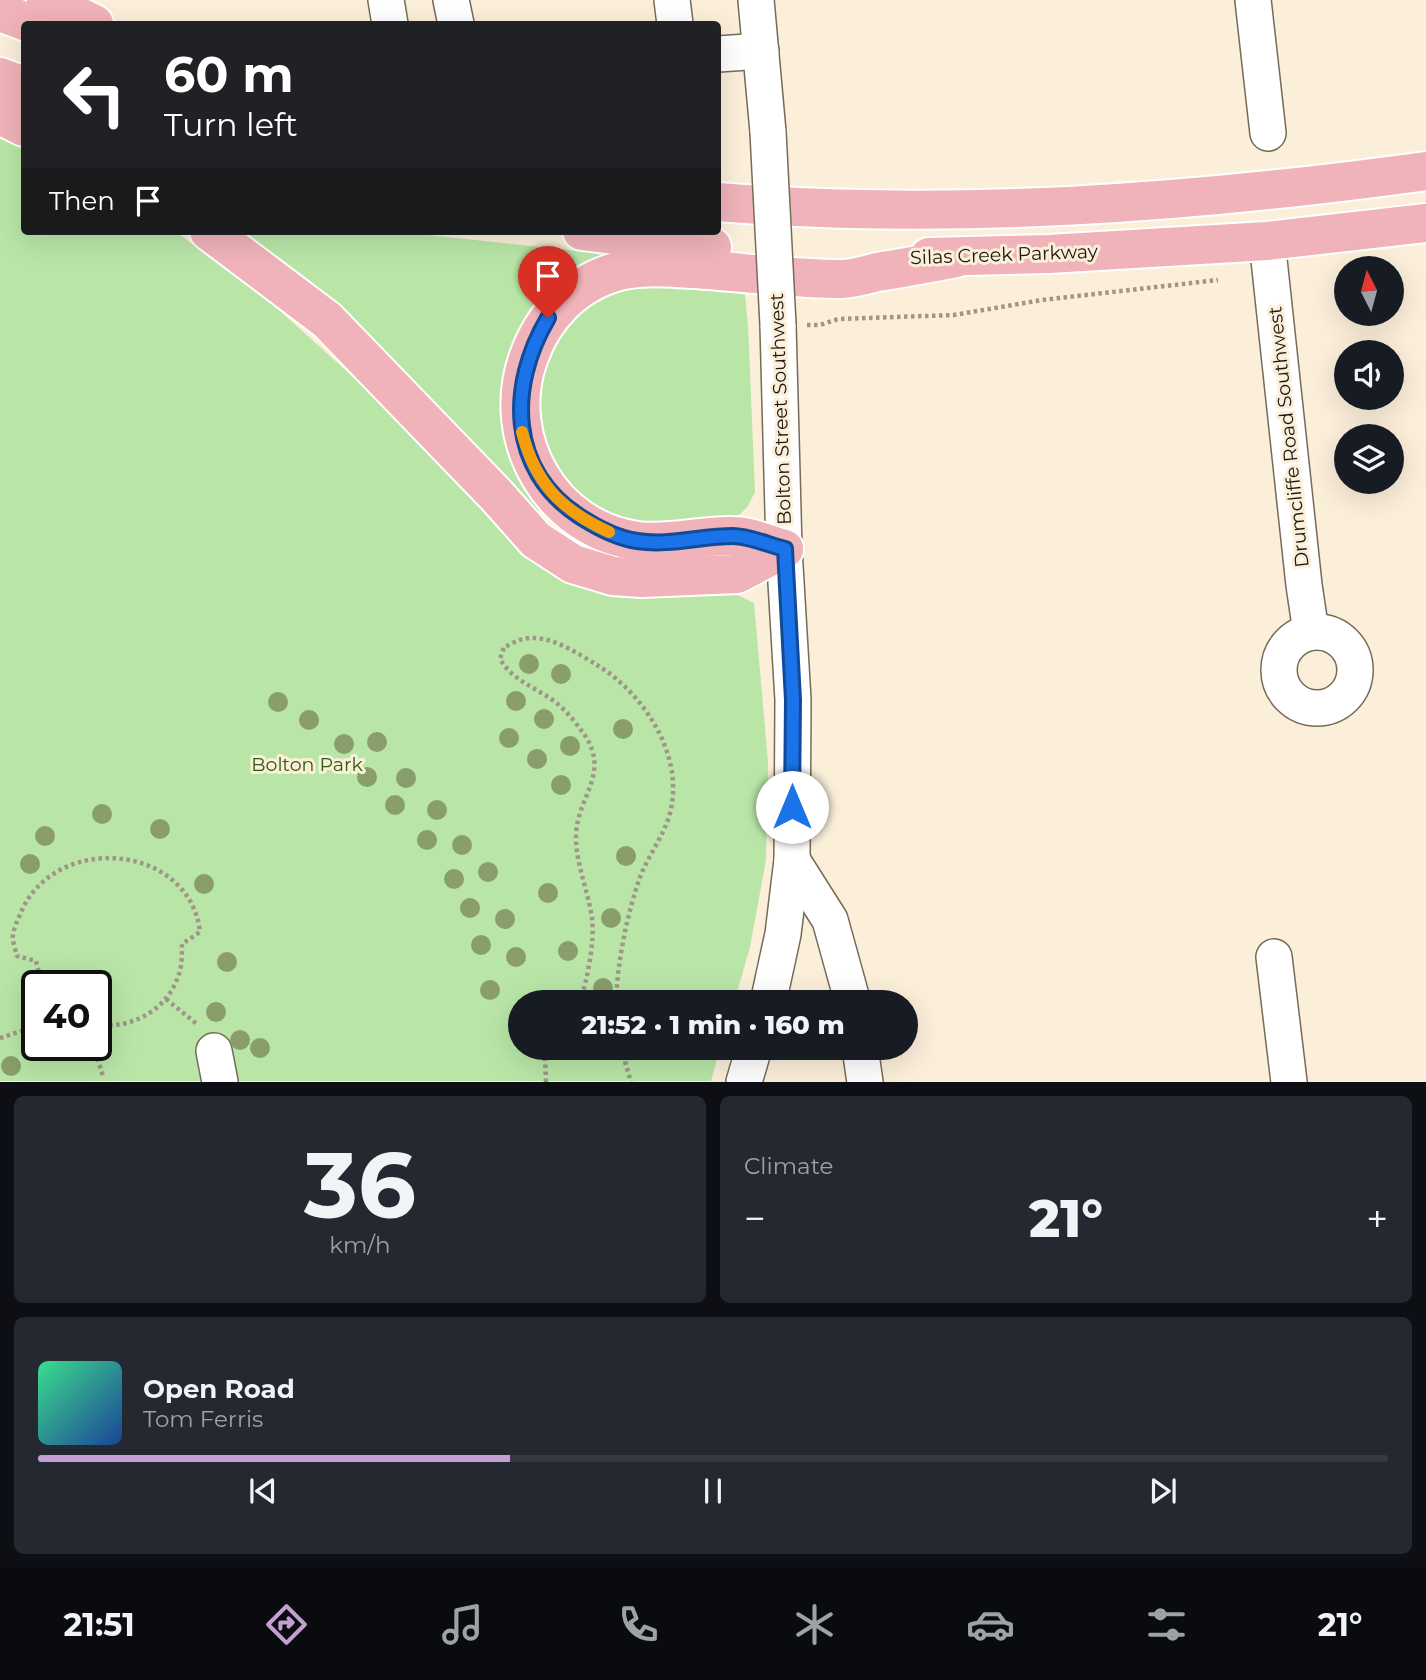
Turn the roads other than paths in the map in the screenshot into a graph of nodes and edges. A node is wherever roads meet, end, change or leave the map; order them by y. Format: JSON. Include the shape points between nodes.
{"nodes":[{"id":1,"x":46,"y":0,"type":"edge"},
{"id":2,"x":386,"y":0,"type":"edge"},
{"id":3,"x":451,"y":0,"type":"edge"},
{"id":4,"x":672,"y":0,"type":"edge"},
{"id":5,"x":756,"y":0,"type":"edge"},
{"id":6,"x":1253,"y":0,"type":"edge"},
{"id":7,"x":0,"y":12,"type":"edge"},
{"id":8,"x":24,"y":21,"type":"edge"},
{"id":9,"x":88,"y":21,"type":"edge"},
{"id":10,"x":390,"y":21,"type":"edge"},
{"id":11,"x":455,"y":21,"type":"edge"},
{"id":12,"x":675,"y":21,"type":"edge"},
{"id":13,"x":761,"y":51,"type":"junction"},
{"id":14,"x":721,"y":54,"type":"edge"},
{"id":15,"x":0,"y":77,"type":"edge"},
{"id":16,"x":21,"y":85,"type":"edge"},
{"id":17,"x":0,"y":115,"type":"edge"},
{"id":18,"x":21,"y":126,"type":"edge"},
{"id":19,"x":1268,"y":133,"type":"dead end"},
{"id":20,"x":1426,"y":171,"type":"edge"},
{"id":21,"x":721,"y":202,"type":"edge"},
{"id":22,"x":1426,"y":222,"type":"edge"},
{"id":23,"x":214,"y":235,"type":"edge"},
{"id":24,"x":615,"y":235,"type":"edge"},
{"id":25,"x":1267,"y":241,"type":"junction"},
{"id":26,"x":956,"y":258,"type":"junction"},
{"id":27,"x":785,"y":549,"type":"junction"},
{"id":28,"x":1311,"y":632,"type":"dead end"},
{"id":29,"x":792,"y":860,"type":"junction"},
{"id":30,"x":1274,"y":957,"type":"dead end"},
{"id":31,"x":771,"y":990,"type":"edge"},
{"id":32,"x":849,"y":990,"type":"edge"},
{"id":33,"x":750,"y":1060,"type":"edge"},
{"id":34,"x":862,"y":1060,"type":"edge"},
{"id":35,"x":744,"y":1082,"type":"edge"},
{"id":36,"x":865,"y":1082,"type":"edge"},
{"id":37,"x":1289,"y":1082,"type":"edge"}],
"edges":[{"from":1,"to":9,"type":"main road"},
{"from":2,"to":10,"type":"street"},
{"from":3,"to":11,"type":"street"},
{"from":4,"to":12,"type":"street"},
{"from":5,"to":13,"type":"street","name":"Bolton Street Southwest"},
{"from":6,"to":19,"type":"street"},
{"from":7,"to":8,"type":"main road"},
{"from":13,"to":14,"type":"street"},
{"from":13,"to":27,"type":"street","name":"Bolton Street Southwest","bridge":true,"via":[[778,325]]},
{"from":15,"to":16,"type":"main road"},
{"from":17,"to":18,"type":"main road"},
{"from":20,"to":21,"type":"main road","via":[[1127,203],[954,209]]},
{"from":22,"to":25,"type":"main road","name":"Silas Creek Parkway"},
{"from":23,"to":27,"type":"main road","via":[[327,320],[536,540],[573,565],[642,578],[737,574]]},
{"from":24,"to":26,"type":"main road","name":"Silas Creek Parkway","via":[[721,248]]},
{"from":25,"to":26,"type":"main road","name":"Silas Creek Parkway"},
{"from":25,"to":28,"type":"street","name":"Drumcliffe Road Southwest"},
{"from":26,"to":27,"type":"main road","via":[[843,279],[671,268],[621,271],[579,289],[542,328],[522,384],[523,432],[537,474],[568,509],[590,524],[637,541],[735,536]]},
{"from":27,"to":29,"type":"street","name":"Bolton Street Southwest","via":[[793,700]]},
{"from":29,"to":31,"type":"street","name":"Bolton Street Southwest"},
{"from":29,"to":32,"type":"street","via":[[830,920]]},
{"from":30,"to":37,"type":"street"},
{"from":33,"to":35,"type":"street"},
{"from":34,"to":36,"type":"street"}]}
